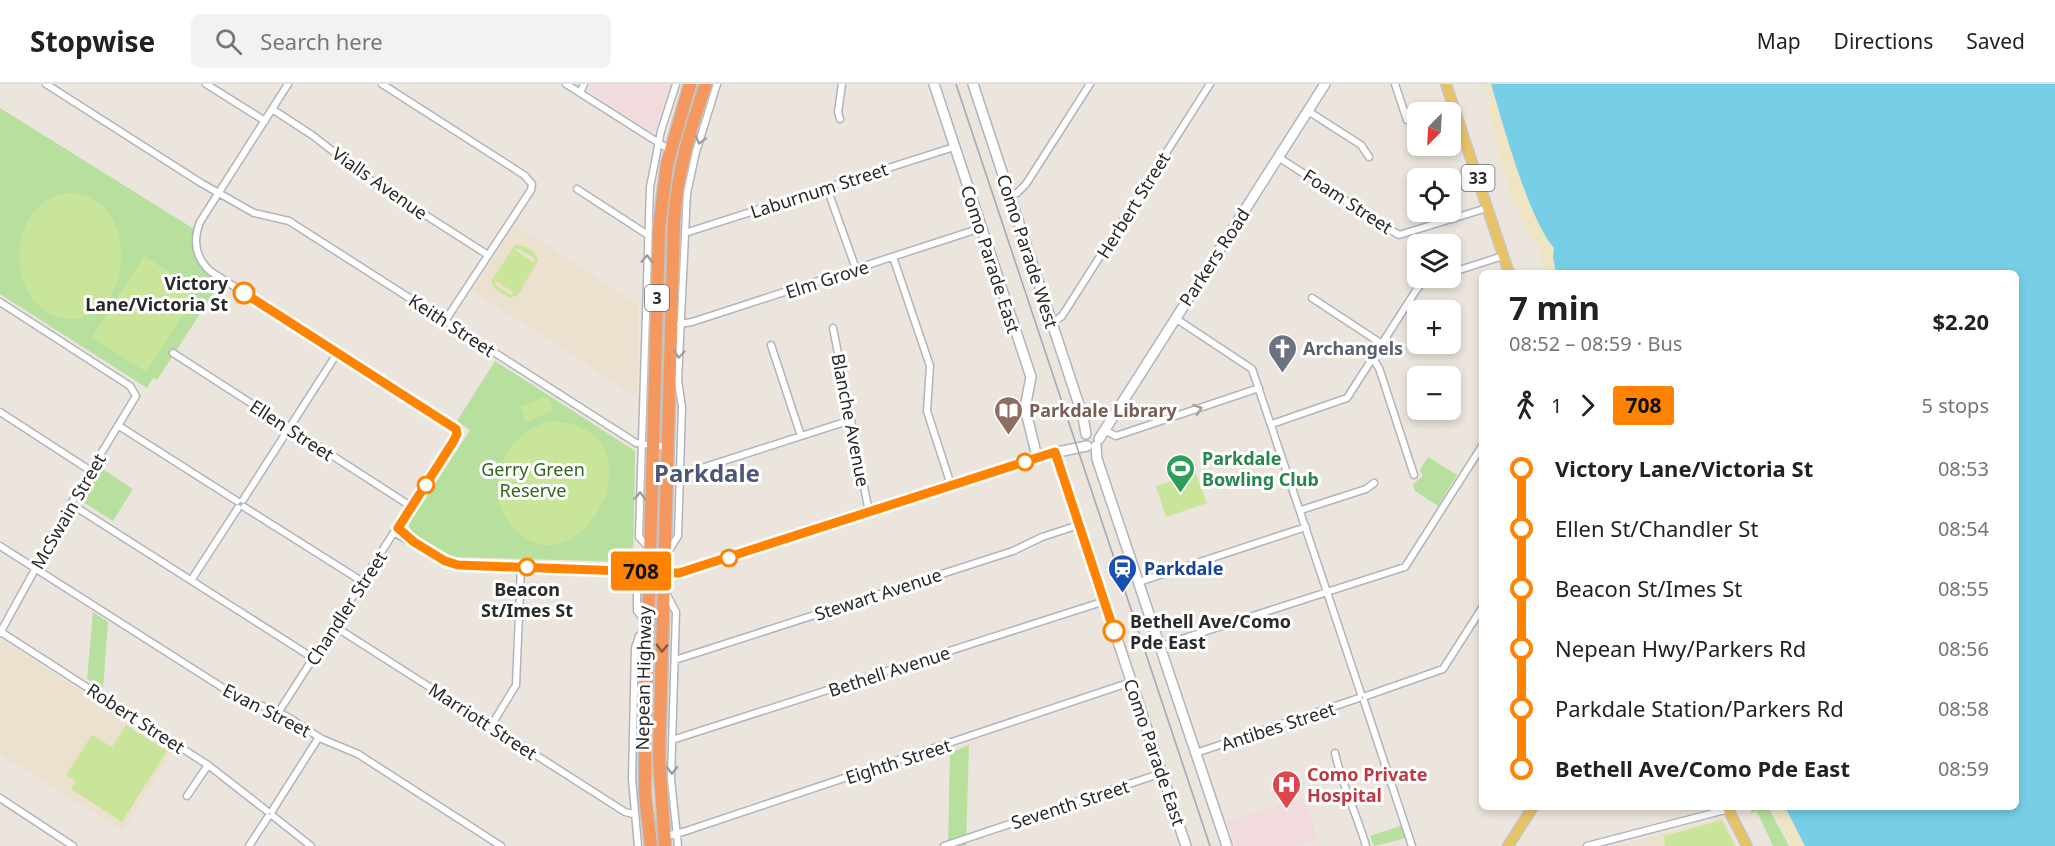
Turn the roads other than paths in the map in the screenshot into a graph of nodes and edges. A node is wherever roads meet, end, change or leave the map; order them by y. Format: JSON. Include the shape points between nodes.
{"nodes":[{"id":1,"x":46,"y":84,"type":"edge"},
{"id":2,"x":206,"y":84,"type":"edge"},
{"id":3,"x":288,"y":84,"type":"edge"},
{"id":4,"x":382,"y":84,"type":"edge"},
{"id":5,"x":566,"y":84,"type":"edge"},
{"id":6,"x":584,"y":84,"type":"edge"},
{"id":7,"x":676,"y":84,"type":"edge"},
{"id":8,"x":690,"y":84,"type":"edge"},
{"id":9,"x":706,"y":84,"type":"edge"},
{"id":10,"x":717,"y":84,"type":"edge"},
{"id":11,"x":842,"y":84,"type":"edge"},
{"id":12,"x":934,"y":84,"type":"edge"},
{"id":13,"x":973,"y":84,"type":"edge"},
{"id":14,"x":1089,"y":84,"type":"edge"},
{"id":15,"x":1210,"y":84,"type":"edge"},
{"id":16,"x":1325,"y":84,"type":"edge"},
{"id":17,"x":1395,"y":84,"type":"edge"},
{"id":18,"x":1446,"y":84,"type":"edge"},
{"id":19,"x":580,"y":93,"type":"junction"},
{"id":20,"x":272,"y":109,"type":"junction"},
{"id":21,"x":1308,"y":111,"type":"junction"},
{"id":22,"x":840,"y":119,"type":"dead end"},
{"id":23,"x":1407,"y":120,"type":"dead end"},
{"id":24,"x":265,"y":121,"type":"junction"},
{"id":25,"x":658,"y":143,"type":"junction"},
{"id":26,"x":954,"y":147,"type":"junction"},
{"id":27,"x":670,"y":150,"type":"junction"},
{"id":28,"x":1278,"y":157,"type":"junction"},
{"id":29,"x":1369,"y":157,"type":"dead end"},
{"id":30,"x":827,"y":188,"type":"junction"},
{"id":31,"x":577,"y":189,"type":"dead end"},
{"id":32,"x":219,"y":193,"type":"junction"},
{"id":33,"x":1010,"y":195,"type":"junction"},
{"id":34,"x":1487,"y":208,"type":"junction"},
{"id":35,"x":981,"y":228,"type":"junction"},
{"id":36,"x":685,"y":233,"type":"junction"},
{"id":37,"x":648,"y":235,"type":"junction"},
{"id":38,"x":488,"y":255,"type":"junction"},
{"id":39,"x":1503,"y":256,"type":"junction"},
{"id":40,"x":893,"y":257,"type":"junction"},
{"id":41,"x":856,"y":269,"type":"junction"},
{"id":42,"x":1461,"y":269,"type":"edge"},
{"id":43,"x":1508,"y":270,"type":"edge"},
{"id":44,"x":1418,"y":288,"type":"edge"},
{"id":45,"x":1312,"y":298,"type":"dead end"},
{"id":46,"x":0,"y":302,"type":"edge"},
{"id":47,"x":1175,"y":318,"type":"junction"},
{"id":48,"x":445,"y":321,"type":"junction"},
{"id":49,"x":1052,"y":323,"type":"junction"},
{"id":50,"x":677,"y":324,"type":"junction"},
{"id":51,"x":833,"y":328,"type":"dead end"},
{"id":52,"x":1382,"y":344,"type":"junction"},
{"id":53,"x":771,"y":345,"type":"dead end"},
{"id":54,"x":338,"y":352,"type":"junction"},
{"id":55,"x":173,"y":353,"type":"dead end"},
{"id":56,"x":1372,"y":359,"type":"junction"},
{"id":57,"x":1259,"y":388,"type":"junction"},
{"id":58,"x":0,"y":412,"type":"edge"},
{"id":59,"x":851,"y":420,"type":"junction"},
{"id":60,"x":1272,"y":424,"type":"junction"},
{"id":61,"x":119,"y":426,"type":"junction"},
{"id":62,"x":289,"y":428,"type":"junction"},
{"id":63,"x":1104,"y":430,"type":"junction"},
{"id":64,"x":801,"y":436,"type":"junction"},
{"id":65,"x":1091,"y":439,"type":"junction"},
{"id":66,"x":647,"y":446,"type":"junction"},
{"id":67,"x":668,"y":447,"type":"junction"},
{"id":68,"x":1479,"y":451,"type":"edge"},
{"id":69,"x":1055,"y":452,"type":"junction"},
{"id":70,"x":1040,"y":456,"type":"junction"},
{"id":71,"x":91,"y":471,"type":"junction"},
{"id":72,"x":680,"y":475,"type":"junction"},
{"id":73,"x":1414,"y":475,"type":"dead end"},
{"id":74,"x":1374,"y":483,"type":"dead end"},
{"id":75,"x":951,"y":485,"type":"junction"},
{"id":76,"x":71,"y":504,"type":"junction"},
{"id":77,"x":241,"y":504,"type":"junction"},
{"id":78,"x":412,"y":507,"type":"junction"},
{"id":79,"x":1301,"y":510,"type":"junction"},
{"id":80,"x":869,"y":512,"type":"junction"},
{"id":81,"x":1079,"y":525,"type":"junction"},
{"id":82,"x":1306,"y":527,"type":"junction"},
{"id":83,"x":397,"y":530,"type":"junction"},
{"id":84,"x":0,"y":546,"type":"edge"},
{"id":85,"x":664,"y":551,"type":"junction"},
{"id":86,"x":650,"y":552,"type":"junction"},
{"id":87,"x":521,"y":567,"type":"junction"},
{"id":88,"x":35,"y":568,"type":"junction"},
{"id":89,"x":628,"y":571,"type":"junction"},
{"id":90,"x":637,"y":571,"type":"junction"},
{"id":91,"x":650,"y":572,"type":"junction"},
{"id":92,"x":664,"y":572,"type":"junction"},
{"id":93,"x":192,"y":579,"type":"junction"},
{"id":94,"x":363,"y":582,"type":"junction"},
{"id":95,"x":1138,"y":582,"type":"junction"},
{"id":96,"x":663,"y":589,"type":"junction"},
{"id":97,"x":1327,"y":592,"type":"junction"},
{"id":98,"x":1105,"y":601,"type":"junction"},
{"id":99,"x":1479,"y":613,"type":"edge"},
{"id":100,"x":334,"y":626,"type":"junction"},
{"id":101,"x":648,"y":626,"type":"junction"},
{"id":102,"x":0,"y":632,"type":"edge"},
{"id":103,"x":1160,"y":646,"type":"junction"},
{"id":104,"x":313,"y":658,"type":"junction"},
{"id":105,"x":675,"y":660,"type":"junction"},
{"id":106,"x":1131,"y":682,"type":"junction"},
{"id":107,"x":1362,"y":697,"type":"junction"},
{"id":108,"x":279,"y":713,"type":"junction"},
{"id":109,"x":490,"y":726,"type":"junction"},
{"id":110,"x":319,"y":737,"type":"junction"},
{"id":111,"x":672,"y":740,"type":"junction"},
{"id":112,"x":1196,"y":753,"type":"junction"},
{"id":113,"x":1335,"y":753,"type":"dead end"},
{"id":114,"x":208,"y":765,"type":"junction"},
{"id":115,"x":1162,"y":774,"type":"junction"},
{"id":116,"x":188,"y":796,"type":"dead end"},
{"id":117,"x":0,"y":798,"type":"edge"},
{"id":118,"x":1531,"y":810,"type":"edge"},
{"id":119,"x":1721,"y":810,"type":"edge"},
{"id":120,"x":1729,"y":810,"type":"edge"},
{"id":121,"x":270,"y":814,"type":"junction"},
{"id":122,"x":633,"y":814,"type":"junction"},
{"id":123,"x":668,"y":839,"type":"edge"},
{"id":124,"x":74,"y":846,"type":"edge"},
{"id":125,"x":249,"y":846,"type":"edge"},
{"id":126,"x":311,"y":846,"type":"edge"},
{"id":127,"x":501,"y":846,"type":"edge"},
{"id":128,"x":638,"y":846,"type":"edge"},
{"id":129,"x":651,"y":846,"type":"edge"},
{"id":130,"x":678,"y":846,"type":"edge"},
{"id":131,"x":944,"y":846,"type":"edge"},
{"id":132,"x":1186,"y":846,"type":"edge"},
{"id":133,"x":1227,"y":846,"type":"edge"},
{"id":134,"x":1366,"y":846,"type":"edge"},
{"id":135,"x":1412,"y":846,"type":"edge"},
{"id":136,"x":1508,"y":846,"type":"edge"},
{"id":137,"x":1587,"y":846,"type":"edge"},
{"id":138,"x":1747,"y":846,"type":"edge"}],
"edges":[{"from":1,"to":32,"type":"street","name":"Keith Street"},
{"from":2,"to":24,"type":"street"},
{"from":3,"to":20,"type":"street"},
{"from":4,"to":38,"type":"street","via":[[524,175],[532,184]]},
{"from":5,"to":19,"type":"street"},
{"from":6,"to":19,"type":"street"},
{"from":7,"to":25,"type":"street"},
{"from":8,"to":27,"type":"highway","name":"Nepean Highway","number":"3"},
{"from":9,"to":50,"type":"highway","name":"Nepean Highway","number":"3","via":[[677,187]]},
{"from":10,"to":36,"type":"street","one_way":true,"via":[[691,173]]},
{"from":11,"to":22,"type":"street"},
{"from":12,"to":26,"type":"street","name":"Como Parade East"},
{"from":13,"to":33,"type":"street","name":"Como Parade West"},
{"from":14,"to":33,"type":"street","via":[[1026,184]]},
{"from":15,"to":49,"type":"street","name":"Herbert Street","via":[[1062,316]]},
{"from":16,"to":21,"type":"street","name":"Parkers Road"},
{"from":17,"to":23,"type":"street"},
{"from":18,"to":34,"type":"main road","number":"33"},
{"from":19,"to":25,"type":"street"},
{"from":20,"to":24,"type":"street"},
{"from":20,"to":38,"type":"street","name":"Vialls Avenue","via":[[366,177]]},
{"from":21,"to":28,"type":"street","name":"Parkers Road"},
{"from":21,"to":29,"type":"street","via":[[1361,145]]},
{"from":24,"to":32,"type":"street"},
{"from":25,"to":27,"type":"street"},
{"from":25,"to":37,"type":"street","via":[[650,187]]},
{"from":26,"to":30,"type":"street","name":"Laburnum Street"},
{"from":26,"to":35,"type":"street","name":"Como Parade East"},
{"from":27,"to":66,"type":"highway","name":"Nepean Highway","number":"3","via":[[660,222]]},
{"from":28,"to":34,"type":"street","name":"Foam Street","via":[[1398,235]]},
{"from":28,"to":47,"type":"street","name":"Parkers Road"},
{"from":30,"to":36,"type":"street","name":"Laburnum Street"},
{"from":30,"to":41,"type":"street"},
{"from":31,"to":37,"type":"street"},
{"from":32,"to":48,"type":"street","name":"Keith Street","via":[[257,214],[289,221]]},
{"from":32,"to":54,"type":"street","via":[[197,230],[197,252],[202,262],[210,271]]},
{"from":33,"to":49,"type":"street","name":"Como Parade West"},
{"from":34,"to":39,"type":"main road","number":"33"},
{"from":35,"to":40,"type":"street","name":"Elm Grove"},
{"from":35,"to":70,"type":"street","name":"Como Parade East","via":[[1031,377],[1025,408]]},
{"from":36,"to":50,"type":"street"},
{"from":66,"to":37,"type":"street","one_way":true},
{"from":38,"to":48,"type":"street"},
{"from":39,"to":42,"type":"street"},
{"from":39,"to":43,"type":"main road","number":"33"},
{"from":40,"to":41,"type":"street","name":"Elm Grove"},
{"from":40,"to":75,"type":"street","via":[[930,366],[927,411]]},
{"from":41,"to":50,"type":"street","name":"Elm Grove"},
{"from":44,"to":52,"type":"street"},
{"from":45,"to":52,"type":"street"},
{"from":46,"to":61,"type":"street","name":"McSwain Street","via":[[135,391],[135,400]]},
{"from":47,"to":57,"type":"street","via":[[1248,364]]},
{"from":47,"to":63,"type":"street","name":"Parkers Road"},
{"from":48,"to":66,"type":"street","name":"Keith Street"},
{"from":49,"to":65,"type":"street","name":"Como Parade West"},
{"from":50,"to":67,"type":"highway","name":"Nepean Highway","number":"3"},
{"from":50,"to":72,"type":"street","one_way":true,"via":[[682,407]]},
{"from":51,"to":59,"type":"street","name":"Blanche Avenue"},
{"from":52,"to":56,"type":"street"},
{"from":53,"to":64,"type":"street"},
{"from":54,"to":62,"type":"street"},
{"from":54,"to":78,"type":"street","name":"Chandler Street","via":[[457,432]]},
{"from":55,"to":62,"type":"street","name":"Ellen Street"},
{"from":56,"to":60,"type":"street","via":[[1347,398]]},
{"from":56,"to":73,"type":"street","via":[[1379,368]]},
{"from":57,"to":60,"type":"street"},
{"from":63,"to":57,"type":"street","one_way":true,"via":[[1116,436]]},
{"from":58,"to":71,"type":"street"},
{"from":59,"to":64,"type":"street"},
{"from":59,"to":80,"type":"street","name":"Blanche Avenue"},
{"from":60,"to":79,"type":"street"},
{"from":61,"to":71,"type":"street","name":"McSwain Street"},
{"from":61,"to":77,"type":"street"},
{"from":62,"to":77,"type":"street"},
{"from":62,"to":78,"type":"street","name":"Ellen Street"},
{"from":63,"to":65,"type":"street"},
{"from":64,"to":72,"type":"street"},
{"from":65,"to":69,"type":"street"},
{"from":65,"to":95,"type":"street","name":"Como Parade West"},
{"from":66,"to":67,"type":"street"},
{"from":86,"to":66,"type":"highway","name":"Nepean Highway","number":"3","one_way":true},
{"from":67,"to":85,"type":"highway","name":"Nepean Highway","number":"3"},
{"from":68,"to":97,"type":"street","via":[[1405,567]]},
{"from":69,"to":70,"type":"street"},
{"from":69,"to":81,"type":"street","name":"Como Parade East"},
{"from":70,"to":75,"type":"street"},
{"from":71,"to":76,"type":"street","name":"McSwain Street"},
{"from":72,"to":85,"type":"street","via":[[678,536],[670,549]]},
{"from":74,"to":79,"type":"street"},
{"from":75,"to":80,"type":"street"},
{"from":76,"to":88,"type":"street","name":"McSwain Street"},
{"from":76,"to":93,"type":"street"},
{"from":77,"to":93,"type":"street"},
{"from":77,"to":94,"type":"street"},
{"from":78,"to":83,"type":"street","name":"Chandler Street"},
{"from":79,"to":82,"type":"street"},
{"from":80,"to":92,"type":"street","via":[[685,572]]},
{"from":81,"to":98,"type":"street","name":"Como Parade East"},
{"from":81,"to":105,"type":"street","name":"Stewart Avenue","via":[[1013,551]]},
{"from":82,"to":95,"type":"street"},
{"from":82,"to":97,"type":"street"},
{"from":83,"to":87,"type":"street","via":[[452,564]]},
{"from":83,"to":94,"type":"street","name":"Chandler Street"},
{"from":84,"to":88,"type":"street","name":"Evan Street"},
{"from":85,"to":92,"type":"highway","name":"Nepean Highway","number":"3"},
{"from":86,"to":89,"type":"street"},
{"from":86,"to":91,"type":"highway","name":"Nepean Highway","number":"3"},
{"from":87,"to":89,"type":"street"},
{"from":87,"to":109,"type":"street","via":[[516,685]]},
{"from":88,"to":102,"type":"street","name":"McSwain Street"},
{"from":88,"to":108,"type":"street","name":"Evan Street","via":[[231,693]]},
{"from":89,"to":90,"type":"street"},
{"from":90,"to":91,"type":"street"},
{"from":90,"to":101,"type":"street","via":[[636,609]]},
{"from":91,"to":92,"type":"highway"},
{"from":91,"to":101,"type":"highway","name":"Nepean Highway","number":"3"},
{"from":92,"to":96,"type":"highway","name":"Nepean Highway","number":"3"},
{"from":93,"to":104,"type":"street"},
{"from":94,"to":100,"type":"street","name":"Chandler Street"},
{"from":95,"to":103,"type":"street","name":"Como Parade West"},
{"from":96,"to":105,"type":"street","via":[[676,612]]},
{"from":96,"to":123,"type":"highway","name":"Nepean Highway","number":"3","one_way":true,"via":[[659,757]]},
{"from":97,"to":103,"type":"street"},
{"from":97,"to":107,"type":"street"},
{"from":98,"to":106,"type":"street","name":"Como Parade East"},
{"from":98,"to":111,"type":"street","name":"Bethell Avenue"},
{"from":99,"to":107,"type":"street","name":"Antibes Street","via":[[1443,669]]},
{"from":100,"to":104,"type":"street","name":"Chandler Street"},
{"from":100,"to":109,"type":"street","name":"Marriott Street"},
{"from":101,"to":122,"type":"street","via":[[635,645]]},
{"from":101,"to":129,"type":"highway","name":"Nepean Highway","number":"3","via":[[645,781]]},
{"from":102,"to":114,"type":"street","name":"Robert Street"},
{"from":103,"to":112,"type":"street","name":"Como Parade West"},
{"from":104,"to":108,"type":"street","name":"Chandler Street"},
{"from":105,"to":111,"type":"street"},
{"from":106,"to":115,"type":"street","name":"Como Parade East"},
{"from":106,"to":123,"type":"street","name":"Eighth Street"},
{"from":107,"to":112,"type":"street","name":"Antibes Street"},
{"from":107,"to":135,"type":"street"},
{"from":108,"to":110,"type":"street","name":"Evan Street"},
{"from":109,"to":122,"type":"street","name":"Marriott Street"},
{"from":110,"to":121,"type":"street"},
{"from":110,"to":127,"type":"street","name":"Evan Street","via":[[358,754]]},
{"from":111,"to":123,"type":"street","one_way":true},
{"from":112,"to":133,"type":"street","name":"Como Parade West"},
{"from":113,"to":134,"type":"street","via":[[1341,783]]},
{"from":114,"to":116,"type":"street"},
{"from":114,"to":121,"type":"street","name":"Robert Street"},
{"from":115,"to":131,"type":"street","name":"Seventh Street"},
{"from":115,"to":132,"type":"street","name":"Como Parade East"},
{"from":117,"to":124,"type":"street"},
{"from":118,"to":136,"type":"main road"},
{"from":119,"to":137,"type":"street"},
{"from":120,"to":138,"type":"main road"},
{"from":121,"to":125,"type":"street"},
{"from":121,"to":126,"type":"street","name":"Robert Street"},
{"from":122,"to":128,"type":"street"},
{"from":123,"to":130,"type":"street"}]}
